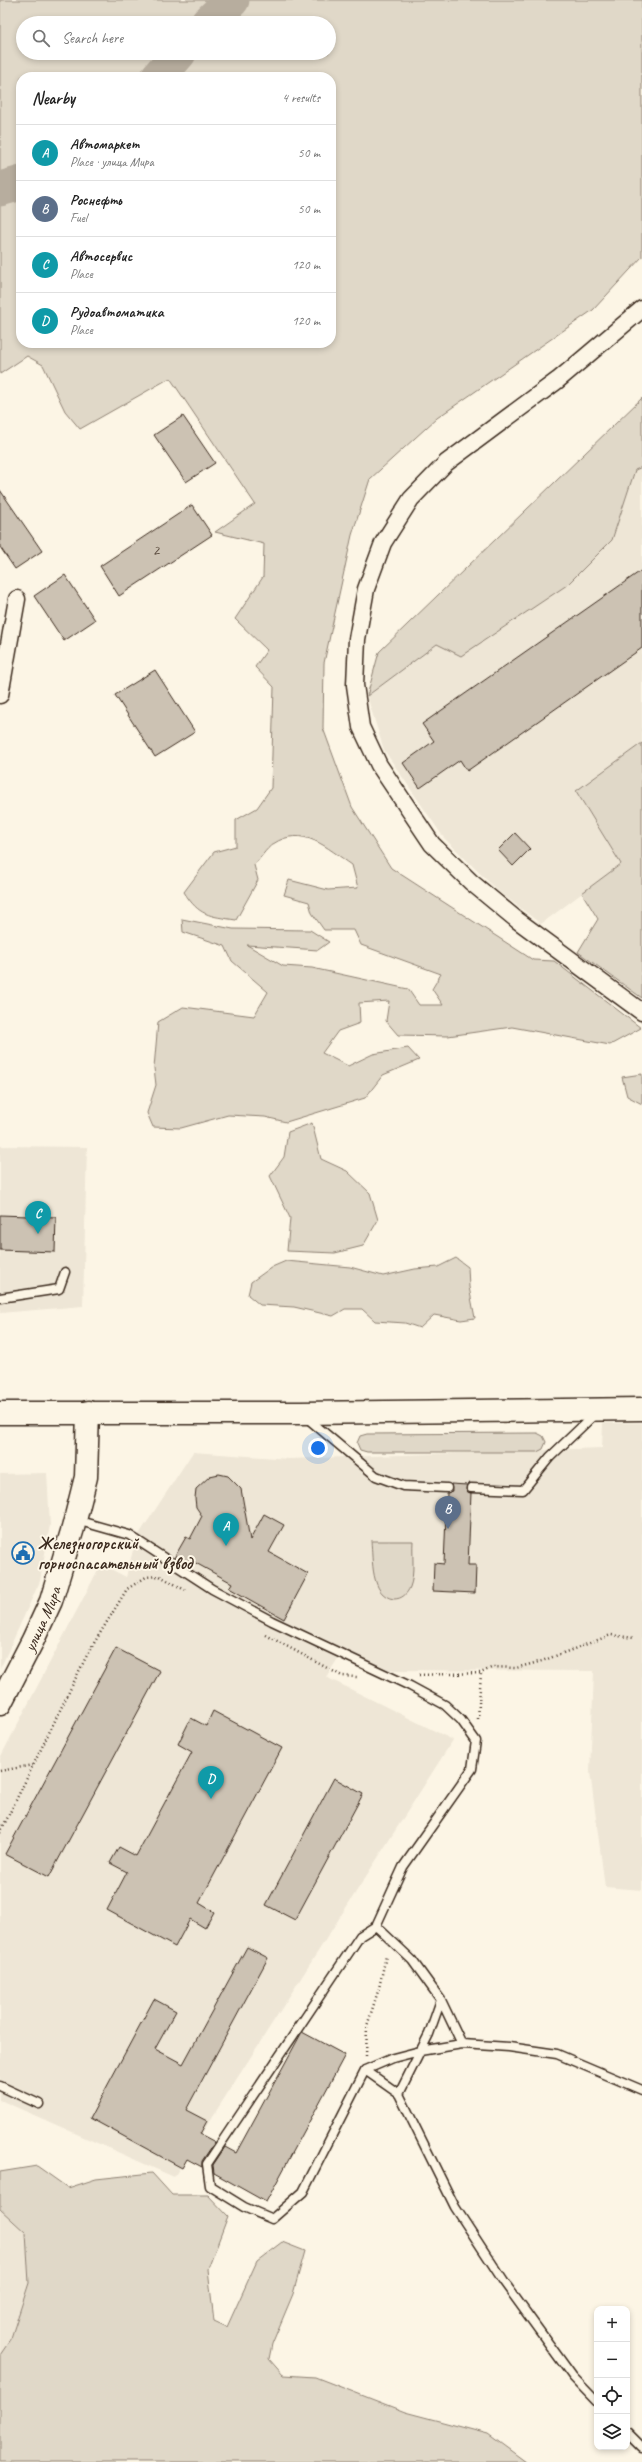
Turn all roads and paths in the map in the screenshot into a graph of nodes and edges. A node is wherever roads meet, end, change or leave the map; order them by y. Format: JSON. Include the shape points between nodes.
{"nodes":[{"id":1,"x":642,"y":309,"type":"edge"},
{"id":2,"x":17,"y":599,"type":"dead end"},
{"id":3,"x":0,"y":694,"type":"edge"},
{"id":4,"x":642,"y":1012,"type":"edge"},
{"id":5,"x":65,"y":1272,"type":"dead end"},
{"id":6,"x":0,"y":1298,"type":"edge"},
{"id":7,"x":599,"y":1409,"type":"junction"},
{"id":8,"x":642,"y":1409,"type":"edge"},
{"id":9,"x":88,"y":1412,"type":"junction"},
{"id":10,"x":300,"y":1412,"type":"junction"},
{"id":11,"x":0,"y":1413,"type":"edge"},
{"id":12,"x":447,"y":1488,"type":"dead end"},
{"id":13,"x":471,"y":1488,"type":"dead end"},
{"id":14,"x":75,"y":1519,"type":"junction"},
{"id":15,"x":187,"y":1591,"type":"dead end"},
{"id":16,"x":260,"y":1632,"type":"dead end"},
{"id":17,"x":634,"y":1638,"type":"dead end"},
{"id":18,"x":361,"y":1677,"type":"dead end"},
{"id":19,"x":0,"y":1704,"type":"edge"},
{"id":20,"x":476,"y":1741,"type":"junction"},
{"id":21,"x":33,"y":1765,"type":"junction"},
{"id":22,"x":0,"y":1772,"type":"edge"},
{"id":23,"x":0,"y":1833,"type":"edge"},
{"id":24,"x":376,"y":1926,"type":"junction"},
{"id":25,"x":441,"y":2000,"type":"junction"},
{"id":26,"x":462,"y":2044,"type":"junction"},
{"id":27,"x":420,"y":2051,"type":"junction"},
{"id":28,"x":365,"y":2070,"type":"junction"},
{"id":29,"x":0,"y":2086,"type":"edge"},
{"id":30,"x":642,"y":2090,"type":"edge"},
{"id":31,"x":399,"y":2094,"type":"junction"},
{"id":32,"x":39,"y":2104,"type":"dead end"},
{"id":33,"x":594,"y":2399,"type":"edge"},
{"id":34,"x":630,"y":2435,"type":"edge"},
{"id":35,"x":642,"y":2447,"type":"edge"}],
"edges":[{"from":1,"to":4,"type":"street","via":[[558,380],[446,463],[411,499],[383,544],[366,589],[357,639],[355,685],[362,727],[379,765],[432,844],[471,882],[517,920]]},
{"from":2,"to":3,"type":"street"},
{"from":5,"to":6,"type":"lane","via":[[59,1289]]},
{"from":7,"to":8,"type":"main road"},
{"from":7,"to":10,"type":"main road"},
{"from":7,"to":13,"type":"lane","via":[[550,1456],[523,1490]]},
{"from":9,"to":10,"type":"main road"},
{"from":9,"to":11,"type":"main road"},
{"from":9,"to":14,"type":"main road","name":"улица Мира","via":[[86,1477]]},
{"from":10,"to":12,"type":"lane","via":[[376,1476],[403,1486]]},
{"from":14,"to":19,"type":"main road","name":"улица Мира","via":[[51,1601]]},
{"from":14,"to":20,"type":"lane","via":[[129,1535],[212,1589],[445,1705],[461,1720]]},
{"from":15,"to":21,"type":"path","via":[[160,1576],[146,1578],[127,1589],[88,1653]]},
{"from":16,"to":18,"type":"path","via":[[342,1676]]},
{"from":17,"to":20,"type":"path","via":[[611,1635],[542,1661],[516,1668],[493,1668],[482,1672]]},
{"from":20,"to":24,"type":"lane","via":[[472,1769],[404,1866]]},
{"from":21,"to":22,"type":"path"},
{"from":21,"to":23,"type":"path"},
{"from":24,"to":25,"type":"lane","via":[[412,1960]]},
{"from":24,"to":28,"type":"path","via":[[387,1958],[367,2026]]},
{"from":24,"to":28,"type":"lane","via":[[360,1936],[207,2164],[210,2186],[244,2207],[272,2219],[303,2192]]},
{"from":25,"to":26,"type":"lane"},
{"from":25,"to":27,"type":"lane"},
{"from":26,"to":27,"type":"lane"},
{"from":26,"to":30,"type":"lane","via":[[557,2054]]},
{"from":27,"to":28,"type":"lane","via":[[393,2058]]},
{"from":27,"to":31,"type":"lane"},
{"from":28,"to":31,"type":"lane"},
{"from":29,"to":32,"type":"lane"},
{"from":31,"to":33,"type":"lane","via":[[459,2213],[504,2282],[573,2377]]},
{"from":34,"to":35,"type":"lane"}]}
